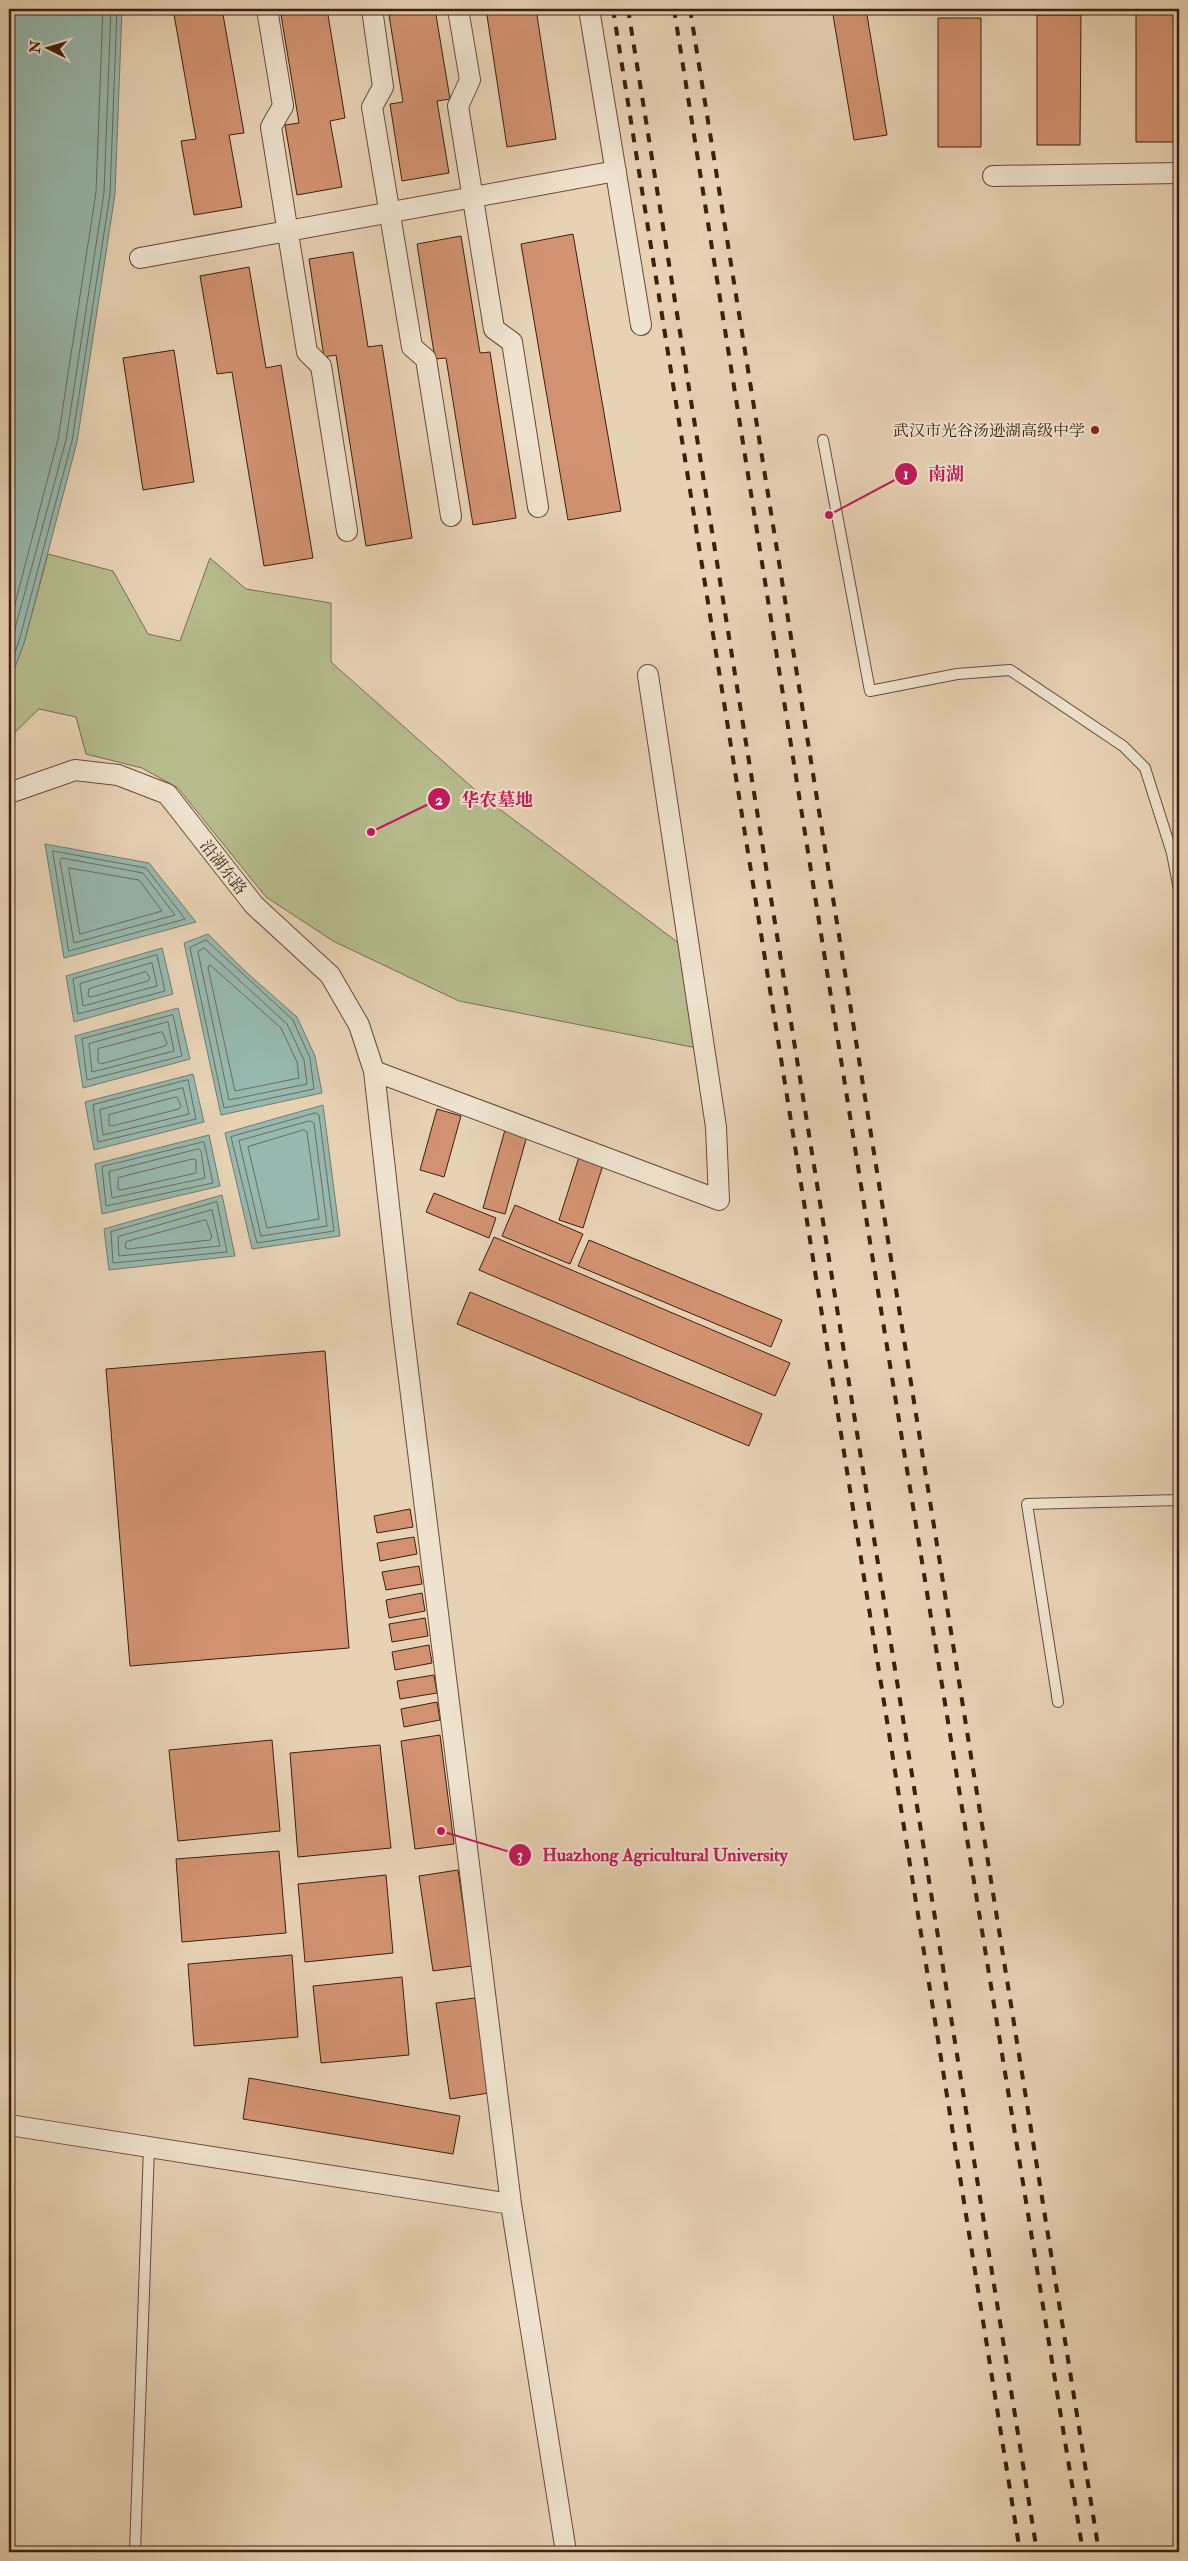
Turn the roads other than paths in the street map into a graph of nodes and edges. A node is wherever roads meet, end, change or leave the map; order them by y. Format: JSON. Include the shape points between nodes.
{"nodes":[{"id":1,"x":267,"y":9,"type":"edge"},
{"id":2,"x":372,"y":9,"type":"edge"},
{"id":3,"x":458,"y":9,"type":"edge"},
{"id":4,"x":589,"y":9,"type":"edge"},
{"id":5,"x":616,"y":171,"type":"junction"},
{"id":6,"x":1179,"y":173,"type":"edge"},
{"id":7,"x":993,"y":176,"type":"dead end"},
{"id":8,"x":472,"y":198,"type":"junction"},
{"id":9,"x":390,"y":213,"type":"junction"},
{"id":10,"x":288,"y":232,"type":"junction"},
{"id":11,"x":140,"y":258,"type":"dead end"},
{"id":12,"x":641,"y":325,"type":"dead end"},
{"id":13,"x":823,"y":440,"type":"dead end"},
{"id":14,"x":538,"y":507,"type":"dead end"},
{"id":15,"x":451,"y":516,"type":"dead end"},
{"id":16,"x":347,"y":531,"type":"dead end"},
{"id":17,"x":648,"y":675,"type":"dead end"},
{"id":18,"x":9,"y":793,"type":"edge"},
{"id":19,"x":1179,"y":890,"type":"edge"},
{"id":20,"x":374,"y":1071,"type":"junction"},
{"id":21,"x":1179,"y":1500,"type":"edge"},
{"id":22,"x":1058,"y":1702,"type":"dead end"},
{"id":23,"x":9,"y":2125,"type":"edge"},
{"id":24,"x":149,"y":2147,"type":"junction"},
{"id":25,"x":511,"y":2204,"type":"junction"},
{"id":26,"x":135,"y":2552,"type":"edge"},
{"id":27,"x":566,"y":2552,"type":"edge"}],
"edges":[{"from":1,"to":10,"type":"street","via":[[283,106],[272,127]]},
{"from":2,"to":9,"type":"street","via":[[384,88],[372,108]]},
{"from":3,"to":8,"type":"street","via":[[470,80],[458,106]]},
{"from":4,"to":5,"type":"street"},
{"from":5,"to":8,"type":"street"},
{"from":5,"to":12,"type":"street"},
{"from":6,"to":7,"type":"street"},
{"from":8,"to":9,"type":"street"},
{"from":8,"to":14,"type":"street","via":[[494,329],[512,342]]},
{"from":9,"to":10,"type":"street"},
{"from":9,"to":15,"type":"street","via":[[412,347],[426,359]]},
{"from":10,"to":11,"type":"street"},
{"from":10,"to":16,"type":"street","via":[[307,352],[320,366]]},
{"from":13,"to":19,"type":"lane","via":[[870,691],[956,674],[1010,670],[1123,746],[1145,768],[1172,853]]},
{"from":17,"to":20,"type":"street","via":[[716,1127],[719,1200]]},
{"from":18,"to":20,"type":"street","name":"沿湖东路","via":[[75,770],[118,774],[167,794],[254,905],[330,975],[359,1025]]},
{"from":20,"to":25,"type":"street","name":"沿湖东路","via":[[404,1342]]},
{"from":21,"to":22,"type":"lane","via":[[1027,1504]]},
{"from":23,"to":24,"type":"street"},
{"from":24,"to":25,"type":"street"},
{"from":24,"to":26,"type":"lane"},
{"from":25,"to":27,"type":"street","name":"沿湖东路"}]}
